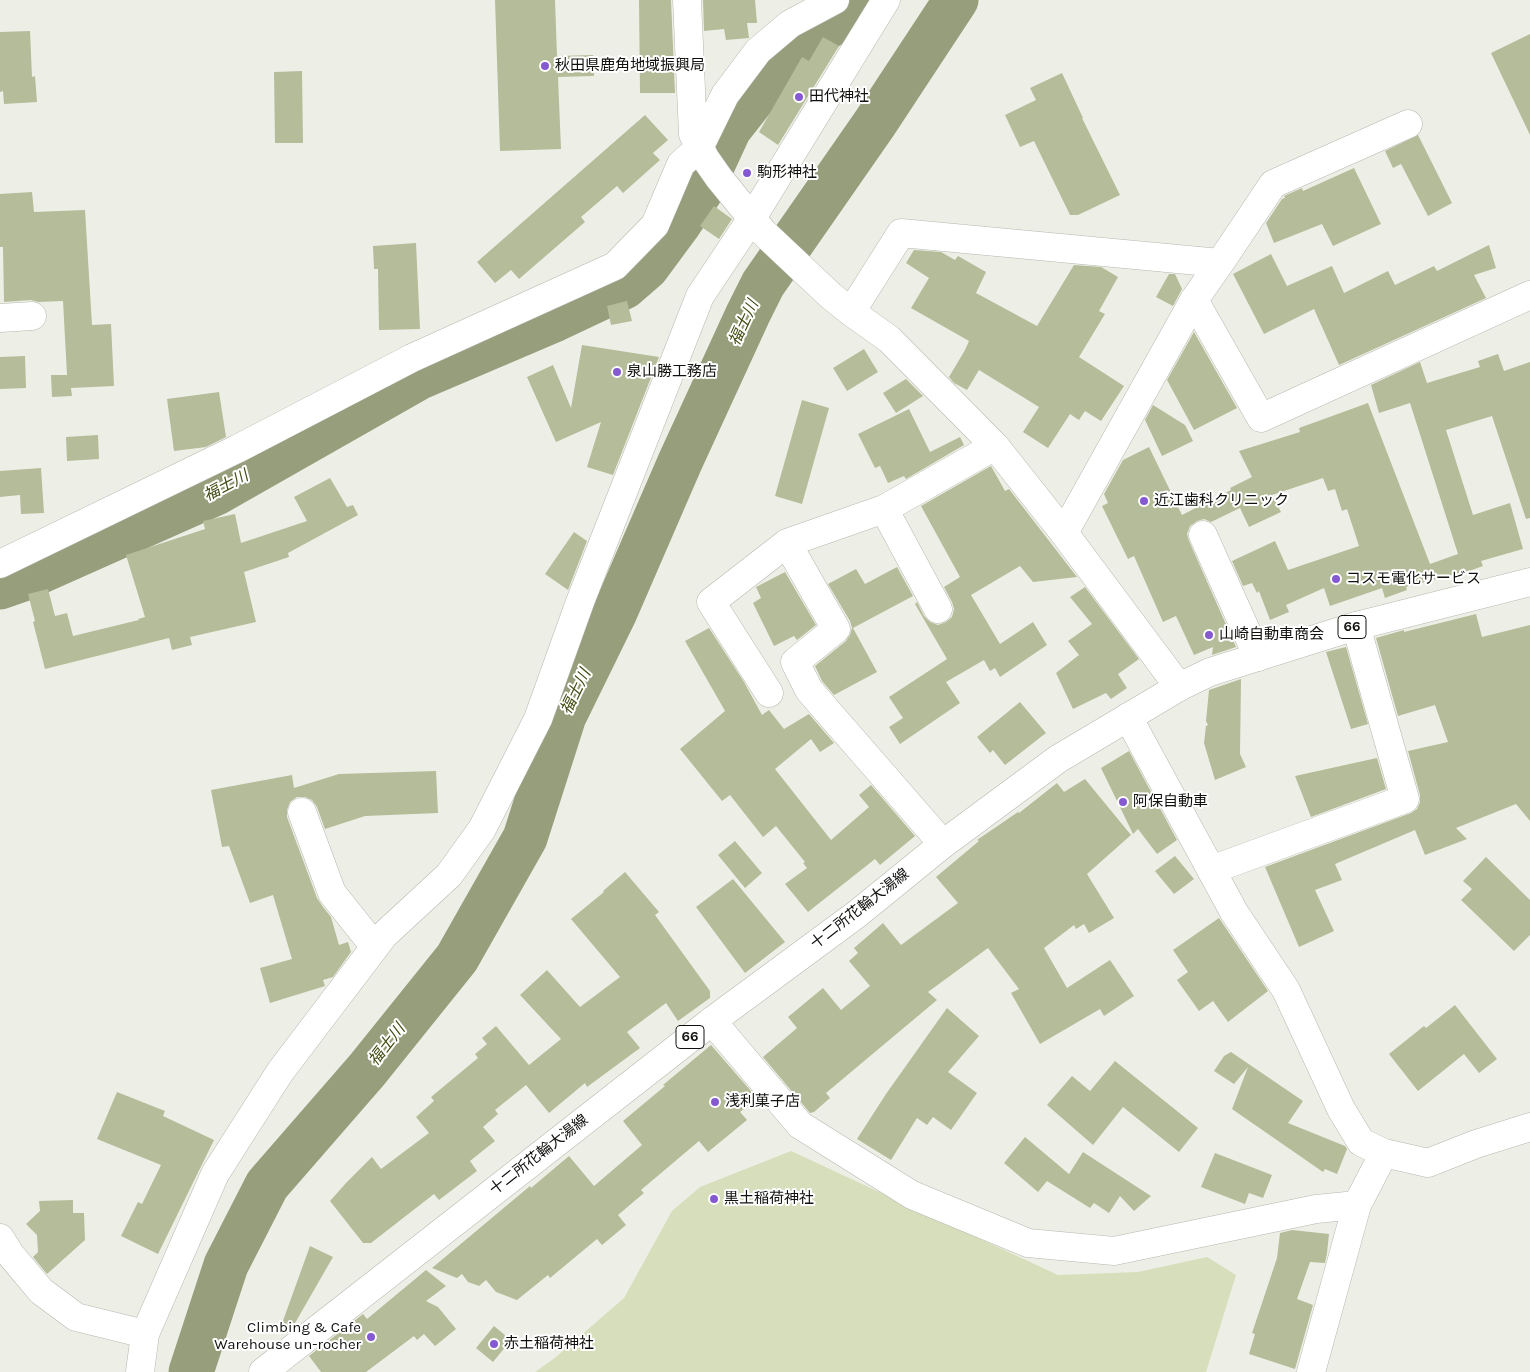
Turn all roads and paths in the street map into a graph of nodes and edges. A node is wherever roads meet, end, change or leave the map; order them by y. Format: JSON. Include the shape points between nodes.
{"nodes":[{"id":1,"x":687,"y":0,"type":"edge"},
{"id":2,"x":835,"y":0,"type":"edge"},
{"id":3,"x":886,"y":0,"type":"edge"},
{"id":4,"x":1408,"y":124,"type":"dead end"},
{"id":5,"x":708,"y":161,"type":"junction"},
{"id":6,"x":758,"y":225,"type":"junction"},
{"id":7,"x":1220,"y":263,"type":"junction"},
{"id":8,"x":1530,"y":295,"type":"edge"},
{"id":9,"x":1194,"y":300,"type":"junction"},
{"id":10,"x":841,"y":304,"type":"junction"},
{"id":11,"x":32,"y":316,"type":"dead end"},
{"id":12,"x":0,"y":318,"type":"edge"},
{"id":13,"x":995,"y":446,"type":"junction"},
{"id":14,"x":884,"y":509,"type":"junction"},
{"id":15,"x":1064,"y":532,"type":"junction"},
{"id":16,"x":1203,"y":534,"type":"dead end"},
{"id":17,"x":787,"y":543,"type":"junction"},
{"id":18,"x":0,"y":564,"type":"edge"},
{"id":19,"x":1530,"y":582,"type":"edge"},
{"id":20,"x":938,"y":609,"type":"dead end"},
{"id":21,"x":1356,"y":626,"type":"junction"},
{"id":22,"x":1258,"y":657,"type":"junction"},
{"id":23,"x":1179,"y":687,"type":"junction"},
{"id":24,"x":769,"y":693,"type":"dead end"},
{"id":25,"x":1128,"y":717,"type":"junction"},
{"id":26,"x":302,"y":812,"type":"dead end"},
{"id":27,"x":942,"y":844,"type":"junction"},
{"id":28,"x":1211,"y":870,"type":"junction"},
{"id":29,"x":375,"y":946,"type":"junction"},
{"id":30,"x":712,"y":1021,"type":"junction"},
{"id":31,"x":1530,"y":1127,"type":"edge"},
{"id":32,"x":1384,"y":1153,"type":"junction"},
{"id":33,"x":1357,"y":1205,"type":"junction"},
{"id":34,"x":0,"y":1238,"type":"edge"},
{"id":35,"x":145,"y":1334,"type":"junction"},
{"id":36,"x":140,"y":1372,"type":"edge"},
{"id":37,"x":263,"y":1372,"type":"edge"},
{"id":38,"x":1311,"y":1372,"type":"edge"}],
"edges":[{"from":1,"to":5,"type":"street","via":[[693,134]]},
{"from":2,"to":5,"type":"street","via":[[790,24],[758,51],[726,95]]},
{"from":3,"to":6,"type":"street"},
{"from":4,"to":7,"type":"street","via":[[1273,184]]},
{"from":5,"to":6,"type":"street"},
{"from":5,"to":18,"type":"street","via":[[681,164],[655,226],[615,266],[412,358],[237,449]]},
{"from":6,"to":10,"type":"street"},
{"from":6,"to":29,"type":"street","via":[[700,296],[580,602],[538,719],[482,829],[450,875]]},
{"from":7,"to":9,"type":"street"},
{"from":7,"to":10,"type":"street","via":[[902,233]]},
{"from":8,"to":9,"type":"street","via":[[1261,418]]},
{"from":9,"to":15,"type":"street"},
{"from":10,"to":13,"type":"street","via":[[889,339]]},
{"from":11,"to":12,"type":"street"},
{"from":13,"to":14,"type":"street"},
{"from":13,"to":15,"type":"street"},
{"from":14,"to":17,"type":"street"},
{"from":14,"to":20,"type":"street"},
{"from":15,"to":23,"type":"street"},
{"from":16,"to":22,"type":"street"},
{"from":17,"to":24,"type":"street","via":[[711,602]]},
{"from":17,"to":27,"type":"street","via":[[836,629],[795,662],[809,690]]},
{"from":19,"to":21,"type":"street","name":"十二所花輪大湯線","number":"66"},
{"from":21,"to":22,"type":"street","name":"十二所花輪大湯線","number":"66"},
{"from":21,"to":28,"type":"street","via":[[1405,799]]},
{"from":22,"to":23,"type":"street","name":"十二所花輪大湯線","number":"66","via":[[1210,672]]},
{"from":23,"to":25,"type":"street","name":"十二所花輪大湯線","number":"66"},
{"from":25,"to":27,"type":"street","name":"十二所花輪大湯線","number":"66","via":[[1058,759]]},
{"from":25,"to":28,"type":"street"},
{"from":26,"to":29,"type":"street","via":[[332,893]]},
{"from":27,"to":30,"type":"street","name":"十二所花輪大湯線","number":"66","via":[[857,914]]},
{"from":28,"to":32,"type":"street","via":[[1234,912],[1286,990],[1341,1109],[1361,1142]]},
{"from":29,"to":35,"type":"street","via":[[280,1072],[215,1174]]},
{"from":30,"to":33,"type":"street","via":[[800,1125],[912,1195],[1028,1243],[1114,1251],[1316,1209]]},
{"from":30,"to":37,"type":"street","name":"十二所花輪大湯線","number":"66"},
{"from":31,"to":32,"type":"street","via":[[1428,1162]]},
{"from":32,"to":33,"type":"street"},
{"from":33,"to":38,"type":"street"},
{"from":34,"to":35,"type":"street","via":[[41,1291],[76,1318]]},
{"from":35,"to":36,"type":"street"}]}
